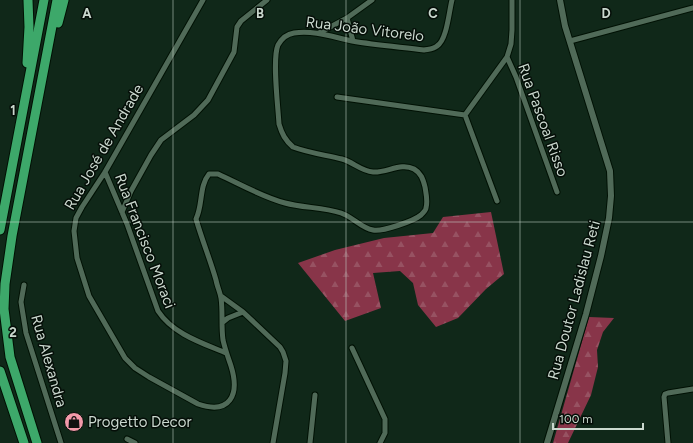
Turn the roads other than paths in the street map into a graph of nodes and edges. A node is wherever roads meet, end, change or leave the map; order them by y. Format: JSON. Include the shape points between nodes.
{"nodes":[{"id":1,"x":28,"y":0,"type":"edge"},
{"id":2,"x":44,"y":0,"type":"edge"},
{"id":3,"x":57,"y":0,"type":"edge"},
{"id":4,"x":64,"y":0,"type":"edge"},
{"id":5,"x":203,"y":0,"type":"edge"},
{"id":6,"x":267,"y":0,"type":"edge"},
{"id":7,"x":372,"y":0,"type":"edge"},
{"id":8,"x":452,"y":0,"type":"edge"},
{"id":9,"x":512,"y":0,"type":"edge"},
{"id":10,"x":560,"y":0,"type":"edge"},
{"id":11,"x":693,"y":8,"type":"edge"},
{"id":12,"x":347,"y":18,"type":"junction"},
{"id":13,"x":319,"y":33,"type":"junction"},
{"id":14,"x":353,"y":41,"type":"junction"},
{"id":15,"x":570,"y":41,"type":"junction"},
{"id":16,"x":507,"y":57,"type":"junction"},
{"id":17,"x":46,"y":61,"type":"junction"},
{"id":18,"x":26,"y":90,"type":"junction"},
{"id":19,"x":337,"y":97,"type":"dead end"},
{"id":20,"x":465,"y":115,"type":"junction"},
{"id":21,"x":105,"y":172,"type":"junction"},
{"id":22,"x":557,"y":192,"type":"dead end"},
{"id":23,"x":497,"y":201,"type":"dead end"},
{"id":24,"x":122,"y":212,"type":"junction"},
{"id":25,"x":196,"y":219,"type":"joint"},
{"id":26,"x":0,"y":230,"type":"edge"},
{"id":27,"x":24,"y":284,"type":"dead end"},
{"id":28,"x":221,"y":296,"type":"junction"},
{"id":29,"x":243,"y":312,"type":"junction"},
{"id":30,"x":223,"y":322,"type":"junction"},
{"id":31,"x":352,"y":348,"type":"dead end"},
{"id":32,"x":226,"y":353,"type":"junction"},
{"id":33,"x":0,"y":371,"type":"edge"},
{"id":34,"x":693,"y":390,"type":"edge"},
{"id":35,"x":315,"y":395,"type":"dead end"},
{"id":36,"x":127,"y":439,"type":"dead end"},
{"id":37,"x":24,"y":443,"type":"edge"},
{"id":38,"x":37,"y":443,"type":"edge"},
{"id":39,"x":61,"y":443,"type":"edge"},
{"id":40,"x":135,"y":443,"type":"edge"},
{"id":41,"x":274,"y":443,"type":"edge"},
{"id":42,"x":310,"y":443,"type":"edge"},
{"id":43,"x":380,"y":443,"type":"edge"},
{"id":44,"x":547,"y":443,"type":"edge"},
{"id":45,"x":668,"y":443,"type":"edge"}],
"edges":[{"from":1,"to":18,"type":"highway"},
{"from":2,"to":18,"type":"highway"},
{"from":3,"to":17,"type":"highway"},
{"from":4,"to":17,"type":"highway"},
{"from":5,"to":21,"type":"street","name":"Rua José de Andrade"},
{"from":6,"to":24,"type":"street","via":[[241,21],[237,28],[234,52],[208,100],[162,140],[131,191]]},
{"from":7,"to":12,"type":"street"},
{"from":8,"to":14,"type":"street","name":"Rua João Vitorelo","via":[[445,33],[437,47],[424,50]]},
{"from":9,"to":16,"type":"street","name":"Rua Pascoal Risso","via":[[512,30]]},
{"from":10,"to":15,"type":"street","name":"Rua Doutor Ladislau Reti","via":[[564,26]]},
{"from":11,"to":15,"type":"street"},
{"from":12,"to":13,"type":"street"},
{"from":12,"to":14,"type":"street"},
{"from":13,"to":14,"type":"street","name":"Rua João Vitorelo"},
{"from":13,"to":25,"type":"street","name":"Rua João Vitorelo","via":[[306,32],[284,36],[278,47],[275,62],[279,124],[282,134],[292,147],[343,159],[365,171],[380,172],[403,167],[415,170],[424,180],[426,208],[422,215],[378,231],[372,230],[340,212],[284,203],[214,173],[206,177]]},
{"from":15,"to":44,"type":"street","name":"Rua Doutor Ladislau Reti","via":[[610,171],[611,196],[601,256],[586,314]]},
{"from":16,"to":20,"type":"street","name":"Rua Pascoal Risso"},
{"from":16,"to":22,"type":"street","name":"Rua Pascoal Risso"},
{"from":17,"to":38,"type":"highway","via":[[7,262],[4,309],[10,357]]},
{"from":18,"to":26,"type":"highway"},
{"from":19,"to":20,"type":"street"},
{"from":20,"to":23,"type":"street"},
{"from":21,"to":24,"type":"street","name":"Rua Francisco Moraci"},
{"from":21,"to":32,"type":"street","name":"Rua José de Andrade","via":[[76,218],[74,243],[90,296],[125,358],[149,377],[198,404],[216,408],[229,402],[232,396],[234,382]]},
{"from":24,"to":32,"type":"street","name":"Rua Francisco Moraci","via":[[163,319],[199,342]]},
{"from":25,"to":28,"type":"street","name":"Rua José de Andrade"},
{"from":27,"to":39,"type":"street","name":"Rua Alexandra","via":[[22,302],[26,333]]},
{"from":28,"to":29,"type":"street"},
{"from":28,"to":30,"type":"street","name":"Rua José de Andrade"},
{"from":29,"to":30,"type":"street"},
{"from":29,"to":41,"type":"street","via":[[274,340],[286,361]]},
{"from":30,"to":32,"type":"street","name":"Rua José de Andrade"},
{"from":31,"to":43,"type":"street","via":[[385,419],[385,433]]},
{"from":33,"to":37,"type":"highway"},
{"from":34,"to":45,"type":"street","via":[[665,394]]},
{"from":35,"to":42,"type":"street"},
{"from":36,"to":40,"type":"street"}]}
